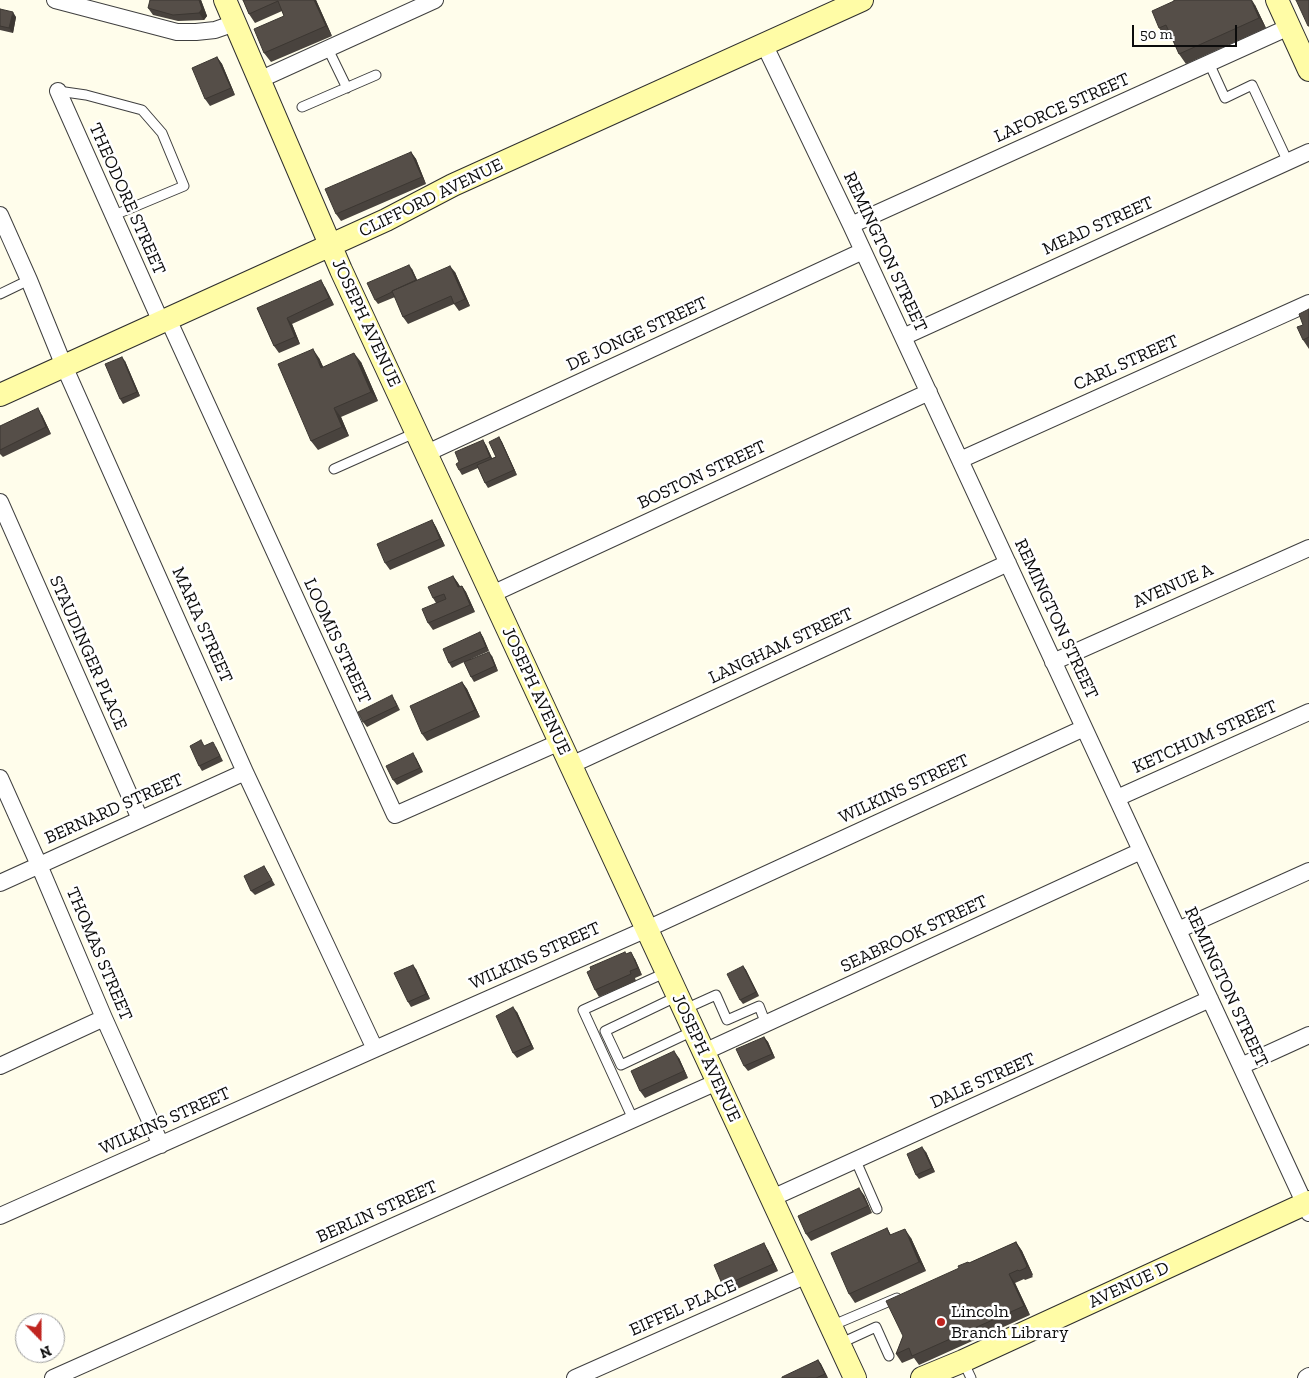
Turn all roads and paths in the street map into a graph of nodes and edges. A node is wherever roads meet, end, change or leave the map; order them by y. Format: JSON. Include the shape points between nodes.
{"nodes":[{"id":1,"x":56,"y":0,"type":"edge"},
{"id":2,"x":225,"y":0,"type":"edge"},
{"id":3,"x":435,"y":0,"type":"edge"},
{"id":4,"x":862,"y":0,"type":"edge"},
{"id":5,"x":1277,"y":0,"type":"edge"},
{"id":6,"x":235,"y":23,"type":"junction"},
{"id":7,"x":1289,"y":27,"type":"junction"},
{"id":8,"x":764,"y":44,"type":"junction"},
{"id":9,"x":328,"y":49,"type":"junction"},
{"id":10,"x":1209,"y":64,"type":"junction"},
{"id":11,"x":1309,"y":70,"type":"edge"},
{"id":12,"x":376,"y":76,"type":"dead end"},
{"id":13,"x":259,"y":80,"type":"junction"},
{"id":14,"x":347,"y":88,"type":"junction"},
{"id":15,"x":58,"y":91,"type":"joint"},
{"id":16,"x":302,"y":108,"type":"dead end"},
{"id":17,"x":1309,"y":152,"type":"edge"},
{"id":18,"x":1288,"y":162,"type":"junction"},
{"id":19,"x":0,"y":215,"type":"edge"},
{"id":20,"x":112,"y":216,"type":"junction"},
{"id":21,"x":851,"y":225,"type":"junction"},
{"id":22,"x":330,"y":246,"type":"junction"},
{"id":23,"x":863,"y":251,"type":"junction"},
{"id":24,"x":29,"y":280,"type":"junction"},
{"id":25,"x":0,"y":294,"type":"edge"},
{"id":26,"x":1309,"y":303,"type":"edge"},
{"id":27,"x":164,"y":321,"type":"junction"},
{"id":28,"x":903,"y":337,"type":"junction"},
{"id":29,"x":64,"y":366,"type":"junction"},
{"id":30,"x":928,"y":392,"type":"junction"},
{"id":31,"x":0,"y":395,"type":"edge"},
{"id":32,"x":417,"y":432,"type":"junction"},
{"id":33,"x":427,"y":453,"type":"junction"},
{"id":34,"x":960,"y":460,"type":"junction"},
{"id":35,"x":334,"y":469,"type":"dead end"},
{"id":36,"x":0,"y":502,"type":"edge"},
{"id":37,"x":1309,"y":548,"type":"edge"},
{"id":38,"x":1008,"y":563,"type":"junction"},
{"id":39,"x":492,"y":594,"type":"junction"},
{"id":40,"x":1053,"y":662,"type":"junction"},
{"id":41,"x":1309,"y":712,"type":"edge"},
{"id":42,"x":1084,"y":728,"type":"junction"},
{"id":43,"x":560,"y":742,"type":"junction"},
{"id":44,"x":571,"y":765,"type":"junction"},
{"id":45,"x":245,"y":772,"type":"junction"},
{"id":46,"x":0,"y":778,"type":"edge"},
{"id":47,"x":1117,"y":798,"type":"junction"},
{"id":48,"x":140,"y":819,"type":"junction"},
{"id":49,"x":1141,"y":851,"type":"junction"},
{"id":50,"x":39,"y":865,"type":"junction"},
{"id":51,"x":1309,"y":872,"type":"edge"},
{"id":52,"x":0,"y":883,"type":"edge"},
{"id":53,"x":647,"y":929,"type":"junction"},
{"id":54,"x":1178,"y":930,"type":"junction"},
{"id":55,"x":667,"y":972,"type":"junction"},
{"id":56,"x":1210,"y":999,"type":"junction"},
{"id":57,"x":681,"y":1003,"type":"junction"},
{"id":58,"x":104,"y":1018,"type":"junction"},
{"id":59,"x":766,"y":1024,"type":"junction"},
{"id":60,"x":694,"y":1030,"type":"junction"},
{"id":61,"x":1309,"y":1035,"type":"edge"},
{"id":62,"x":375,"y":1048,"type":"junction"},
{"id":63,"x":704,"y":1052,"type":"junction"},
{"id":64,"x":0,"y":1066,"type":"edge"},
{"id":65,"x":1241,"y":1066,"type":"junction"},
{"id":66,"x":717,"y":1082,"type":"junction"},
{"id":67,"x":633,"y":1119,"type":"junction"},
{"id":68,"x":161,"y":1145,"type":"junction"},
{"id":69,"x":856,"y":1161,"type":"junction"},
{"id":70,"x":772,"y":1198,"type":"junction"},
{"id":71,"x":1308,"y":1207,"type":"edge"},
{"id":72,"x":878,"y":1209,"type":"dead end"},
{"id":73,"x":0,"y":1216,"type":"edge"},
{"id":74,"x":807,"y":1274,"type":"junction"},
{"id":75,"x":904,"y":1294,"type":"edge"},
{"id":76,"x":835,"y":1335,"type":"junction"},
{"id":77,"x":889,"y":1356,"type":"dead end"},
{"id":78,"x":967,"y":1369,"type":"edge"},
{"id":79,"x":53,"y":1378,"type":"edge"},
{"id":80,"x":575,"y":1378,"type":"edge"},
{"id":81,"x":855,"y":1378,"type":"edge"},
{"id":82,"x":922,"y":1378,"type":"edge"}],
"edges":[{"from":1,"to":6,"type":"street","via":[[177,32],[215,30]]},
{"from":2,"to":6,"type":"main road","name":"JOSEPH AVENUE"},
{"from":3,"to":9,"type":"street"},
{"from":4,"to":8,"type":"main road","name":"CLIFFORD AVENUE"},
{"from":5,"to":7,"type":"main road"},
{"from":6,"to":13,"type":"main road","name":"JOSEPH AVENUE"},
{"from":7,"to":10,"type":"street","name":"LAFORCE STREET"},
{"from":7,"to":11,"type":"main road"},
{"from":8,"to":21,"type":"street","name":"REMINGTON STREET"},
{"from":8,"to":22,"type":"main road","name":"CLIFFORD AVENUE","via":[[453,185]]},
{"from":9,"to":13,"type":"street"},
{"from":9,"to":14,"type":"lane"},
{"from":10,"to":18,"type":"lane","via":[[1225,98],[1252,85]]},
{"from":10,"to":21,"type":"street","name":"LAFORCE STREET"},
{"from":12,"to":14,"type":"lane"},
{"from":13,"to":22,"type":"main road","name":"JOSEPH AVENUE"},
{"from":14,"to":16,"type":"lane"},
{"from":15,"to":20,"type":"street","name":"THEODORE STREET"},
{"from":15,"to":20,"type":"lane","via":[[142,110],[162,133],[184,186]]},
{"from":17,"to":18,"type":"street","name":"MEAD STREET"},
{"from":18,"to":28,"type":"street","name":"MEAD STREET"},
{"from":19,"to":24,"type":"street","name":"MARIA STREET"},
{"from":20,"to":27,"type":"street","name":"THEODORE STREET"},
{"from":21,"to":23,"type":"street","name":"REMINGTON STREET"},
{"from":22,"to":27,"type":"main road","name":"CLIFFORD AVENUE"},
{"from":22,"to":32,"type":"main road","name":"JOSEPH AVENUE"},
{"from":23,"to":28,"type":"street","name":"REMINGTON STREET"},
{"from":23,"to":33,"type":"street","name":"DE JONGE STREET"},
{"from":24,"to":25,"type":"lane"},
{"from":24,"to":29,"type":"street","name":"MARIA STREET"},
{"from":26,"to":34,"type":"street","name":"CARL STREET"},
{"from":27,"to":29,"type":"main road","name":"CLIFFORD AVENUE"},
{"from":27,"to":43,"type":"street","name":"LOOMIS STREET","via":[[395,815]]},
{"from":28,"to":30,"type":"street","name":"REMINGTON STREET"},
{"from":29,"to":31,"type":"main road","name":"CLIFFORD AVENUE"},
{"from":29,"to":45,"type":"street","name":"MARIA STREET"},
{"from":30,"to":34,"type":"street","name":"REMINGTON STREET"},
{"from":30,"to":39,"type":"street","name":"BOSTON STREET"},
{"from":32,"to":33,"type":"main road","name":"JOSEPH AVENUE"},
{"from":32,"to":35,"type":"lane"},
{"from":33,"to":39,"type":"main road","name":"JOSEPH AVENUE"},
{"from":34,"to":38,"type":"street","name":"REMINGTON STREET"},
{"from":36,"to":48,"type":"street","name":"STAUDINGER PLACE"},
{"from":37,"to":40,"type":"street","name":"AVENUE A"},
{"from":38,"to":40,"type":"street","name":"REMINGTON STREET"},
{"from":38,"to":44,"type":"street","name":"LANGHAM STREET"},
{"from":39,"to":43,"type":"main road","name":"JOSEPH AVENUE"},
{"from":40,"to":42,"type":"street","name":"REMINGTON STREET"},
{"from":41,"to":47,"type":"street","name":"KETCHUM STREET"},
{"from":42,"to":47,"type":"street","name":"REMINGTON STREET"},
{"from":42,"to":53,"type":"street","name":"WILKINS STREET"},
{"from":43,"to":44,"type":"main road","name":"JOSEPH AVENUE"},
{"from":44,"to":53,"type":"main road","name":"JOSEPH AVENUE"},
{"from":45,"to":48,"type":"street","name":"BERNARD STREET"},
{"from":45,"to":62,"type":"street","name":"MARIA STREET"},
{"from":46,"to":50,"type":"street","name":"THOMAS STREET"},
{"from":47,"to":49,"type":"street","name":"REMINGTON STREET"},
{"from":48,"to":50,"type":"street","name":"BERNARD STREET"},
{"from":49,"to":54,"type":"street","name":"REMINGTON STREET"},
{"from":49,"to":59,"type":"street","name":"SEABROOK STREET"},
{"from":50,"to":52,"type":"street","name":"BERNARD STREET"},
{"from":50,"to":58,"type":"street","name":"THOMAS STREET"},
{"from":51,"to":54,"type":"street"},
{"from":53,"to":55,"type":"main road","name":"JOSEPH AVENUE"},
{"from":53,"to":62,"type":"street","name":"WILKINS STREET"},
{"from":54,"to":56,"type":"street","name":"REMINGTON STREET"},
{"from":55,"to":57,"type":"main road","name":"JOSEPH AVENUE"},
{"from":55,"to":67,"type":"lane","via":[[583,1010]]},
{"from":56,"to":65,"type":"street","name":"REMINGTON STREET"},
{"from":56,"to":69,"type":"street","name":"DALE STREET"},
{"from":57,"to":59,"type":"lane","via":[[716,995],[727,1020],[759,1006]]},
{"from":57,"to":60,"type":"main road","name":"JOSEPH AVENUE"},
{"from":57,"to":60,"type":"lane","via":[[605,1031],[621,1065]]},
{"from":58,"to":64,"type":"street"},
{"from":58,"to":68,"type":"street","name":"THOMAS STREET"},
{"from":59,"to":63,"type":"street","name":"SEABROOK STREET"},
{"from":60,"to":63,"type":"main road","name":"JOSEPH AVENUE"},
{"from":61,"to":65,"type":"street"},
{"from":62,"to":68,"type":"street","name":"WILKINS STREET"},
{"from":63,"to":66,"type":"main road","name":"JOSEPH AVENUE"},
{"from":65,"to":71,"type":"street","name":"REMINGTON STREET"},
{"from":66,"to":67,"type":"street","name":"BERLIN STREET"},
{"from":66,"to":70,"type":"main road","name":"JOSEPH AVENUE"},
{"from":67,"to":79,"type":"street","name":"BERLIN STREET"},
{"from":68,"to":73,"type":"street","name":"WILKINS STREET"},
{"from":69,"to":70,"type":"street","name":"DALE STREET"},
{"from":69,"to":72,"type":"lane"},
{"from":70,"to":74,"type":"main road","name":"JOSEPH AVENUE"},
{"from":71,"to":78,"type":"main road","name":"AVENUE D"},
{"from":74,"to":76,"type":"main road","name":"JOSEPH AVENUE"},
{"from":74,"to":80,"type":"street","name":"EIFFEL PLACE"},
{"from":75,"to":76,"type":"lane"},
{"from":76,"to":77,"type":"lane","via":[[876,1327]]},
{"from":76,"to":81,"type":"main road","name":"JOSEPH AVENUE"},
{"from":78,"to":82,"type":"main road","name":"AVENUE D"}]}
